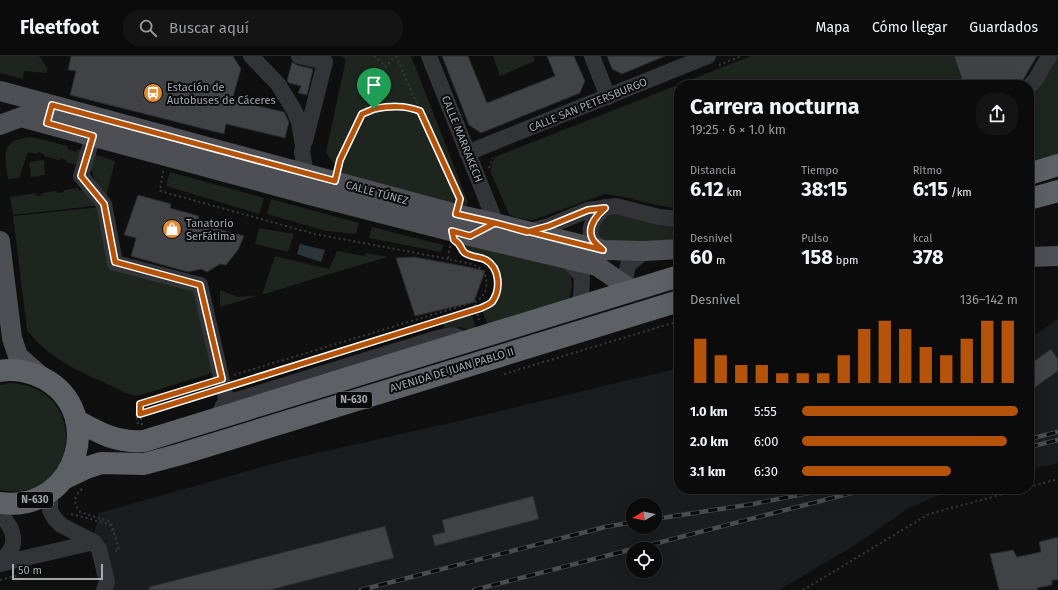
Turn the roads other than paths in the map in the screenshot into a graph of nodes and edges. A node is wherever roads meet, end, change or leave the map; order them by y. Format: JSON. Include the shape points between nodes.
{"nodes":[{"id":1,"x":251,"y":56,"type":"edge"},
{"id":2,"x":299,"y":56,"type":"edge"},
{"id":3,"x":429,"y":56,"type":"edge"},
{"id":4,"x":592,"y":56,"type":"edge"},
{"id":5,"x":708,"y":56,"type":"edge"},
{"id":6,"x":1049,"y":56,"type":"edge"},
{"id":7,"x":1034,"y":81,"type":"edge"},
{"id":8,"x":0,"y":91,"type":"edge"},
{"id":9,"x":608,"y":97,"type":"junction"},
{"id":10,"x":49,"y":114,"type":"junction"},
{"id":11,"x":0,"y":125,"type":"edge"},
{"id":12,"x":93,"y":136,"type":"junction"},
{"id":13,"x":303,"y":146,"type":"junction"},
{"id":14,"x":467,"y":153,"type":"junction"},
{"id":15,"x":1058,"y":165,"type":"edge"},
{"id":16,"x":1034,"y":172,"type":"edge"},
{"id":17,"x":306,"y":174,"type":"junction"},
{"id":18,"x":1058,"y":191,"type":"edge"},
{"id":19,"x":310,"y":195,"type":"junction"},
{"id":20,"x":1034,"y":198,"type":"edge"},
{"id":21,"x":605,"y":208,"type":"junction"},
{"id":22,"x":674,"y":218,"type":"edge"},
{"id":23,"x":495,"y":223,"type":"junction"},
{"id":24,"x":460,"y":227,"type":"junction"},
{"id":25,"x":527,"y":232,"type":"junction"},
{"id":26,"x":0,"y":241,"type":"edge"},
{"id":27,"x":512,"y":246,"type":"junction"},
{"id":28,"x":674,"y":249,"type":"edge"},
{"id":29,"x":603,"y":250,"type":"junction"},
{"id":30,"x":645,"y":251,"type":"junction"},
{"id":31,"x":1058,"y":256,"type":"edge"},
{"id":32,"x":1034,"y":257,"type":"edge"},
{"id":33,"x":568,"y":260,"type":"junction"},
{"id":34,"x":674,"y":277,"type":"edge"},
{"id":35,"x":628,"y":287,"type":"junction"},
{"id":36,"x":674,"y":302,"type":"edge"},
{"id":37,"x":574,"y":309,"type":"junction"},
{"id":38,"x":644,"y":310,"type":"junction"},
{"id":39,"x":0,"y":371,"type":"edge"},
{"id":40,"x":42,"y":377,"type":"junction"},
{"id":41,"x":223,"y":397,"type":"junction"},
{"id":42,"x":76,"y":420,"type":"junction"},
{"id":43,"x":57,"y":486,"type":"junction"},
{"id":44,"x":0,"y":503,"type":"edge"},
{"id":45,"x":0,"y":514,"type":"edge"},
{"id":46,"x":64,"y":519,"type":"junction"},
{"id":47,"x":14,"y":537,"type":"junction"},
{"id":48,"x":94,"y":542,"type":"junction"},
{"id":49,"x":50,"y":552,"type":"junction"},
{"id":50,"x":0,"y":561,"type":"edge"},
{"id":51,"x":0,"y":564,"type":"edge"},
{"id":52,"x":104,"y":590,"type":"edge"}],
"edges":[{"from":1,"to":13,"type":"street","via":[[278,84],[294,110]]},
{"from":2,"to":13,"type":"street","via":[[325,62]]},
{"from":3,"to":14,"type":"street","name":"CALLE MARRAKECH"},
{"from":4,"to":9,"type":"street"},
{"from":5,"to":9,"type":"street","name":"CALLE SAN PETERSBURGO"},
{"from":6,"to":7,"type":"street"},
{"from":8,"to":10,"type":"main road","name":"CALLE TÚNEZ"},
{"from":9,"to":14,"type":"street","name":"CALLE SAN PETERSBURGO"},
{"from":10,"to":11,"type":"main road","name":"CALLE TÚNEZ","via":[[21,116]]},
{"from":10,"to":12,"type":"main road","name":"CALLE TÚNEZ"},
{"from":10,"to":17,"type":"main road","name":"CALLE TÚNEZ"},
{"from":12,"to":19,"type":"main road","name":"CALLE TÚNEZ"},
{"from":12,"to":41,"type":"street","via":[[81,176],[104,204],[115,262],[200,285]]},
{"from":13,"to":17,"type":"street"},
{"from":14,"to":23,"type":"street","name":"CALLE MARRAKECH"},
{"from":15,"to":16,"type":"highway"},
{"from":17,"to":19,"type":"street"},
{"from":17,"to":24,"type":"main road","name":"CALLE TÚNEZ","via":[[335,181]]},
{"from":18,"to":20,"type":"highway"},
{"from":19,"to":24,"type":"main road","name":"CALLE TÚNEZ"},
{"from":21,"to":22,"type":"street","via":[[616,206]]},
{"from":21,"to":25,"type":"street","via":[[588,210]]},
{"from":21,"to":29,"type":"street","via":[[596,216],[591,228],[592,239]]},
{"from":23,"to":24,"type":"main road","name":"CALLE TÚNEZ"},
{"from":23,"to":25,"type":"main road","name":"CALLE TÚNEZ"},
{"from":23,"to":27,"type":"street","via":[[502,236]]},
{"from":24,"to":27,"type":"main road","name":"CALLE TÚNEZ"},
{"from":25,"to":29,"type":"main road","name":"CALLE TÚNEZ"},
{"from":26,"to":40,"type":"main road","via":[[12,338],[18,356]]},
{"from":27,"to":33,"type":"main road","name":"CALLE TÚNEZ"},
{"from":28,"to":30,"type":"main road","name":"CALLE TÚNEZ"},
{"from":29,"to":30,"type":"main road","name":"CALLE TÚNEZ"},
{"from":30,"to":35,"type":"street","via":[[628,266]]},
{"from":31,"to":32,"type":"main road"},
{"from":33,"to":35,"type":"main road","name":"CALLE TÚNEZ","via":[[597,266]]},
{"from":33,"to":37,"type":"street","via":[[582,277],[581,298]]},
{"from":34,"to":35,"type":"highway","name":"AVENIDA DE JUAN PABLO II","number":"N-630"},
{"from":35,"to":37,"type":"highway","name":"AVENIDA DE JUAN PABLO II","number":"N-630"},
{"from":35,"to":38,"type":"highway"},
{"from":36,"to":38,"type":"highway","name":"AVENIDA DE JUAN PABLO II","number":"N-630"},
{"from":37,"to":41,"type":"highway","name":"AVENIDA DE JUAN PABLO II","number":"N-630","via":[[476,339]]},
{"from":38,"to":43,"type":"highway","name":"AVENIDA DE JUAN PABLO II","number":"N-630","via":[[181,454],[144,464],[101,463],[86,468]]},
{"from":39,"to":40,"type":"highway","via":[[17,370]]},
{"from":40,"to":42,"type":"highway","via":[[67,400]]},
{"from":41,"to":42,"type":"highway","name":"AVENIDA DE JUAN PABLO II","number":"N-630","via":[[142,441],[130,442],[113,438]]},
{"from":42,"to":43,"type":"highway","via":[[78,445],[75,460]]},
{"from":43,"to":44,"type":"highway","number":"N-630","via":[[38,499],[24,503]]},
{"from":43,"to":46,"type":"street","via":[[50,510],[55,519]]},
{"from":45,"to":47,"type":"street","via":[[8,523]]},
{"from":46,"to":48,"type":"street"},
{"from":46,"to":49,"type":"street","via":[[60,547]]},
{"from":47,"to":49,"type":"street","via":[[33,552]]},
{"from":47,"to":50,"type":"street","via":[[13,546]]},
{"from":48,"to":49,"type":"street"},
{"from":48,"to":52,"type":"street","via":[[99,549],[107,582]]},
{"from":49,"to":51,"type":"street"}]}
